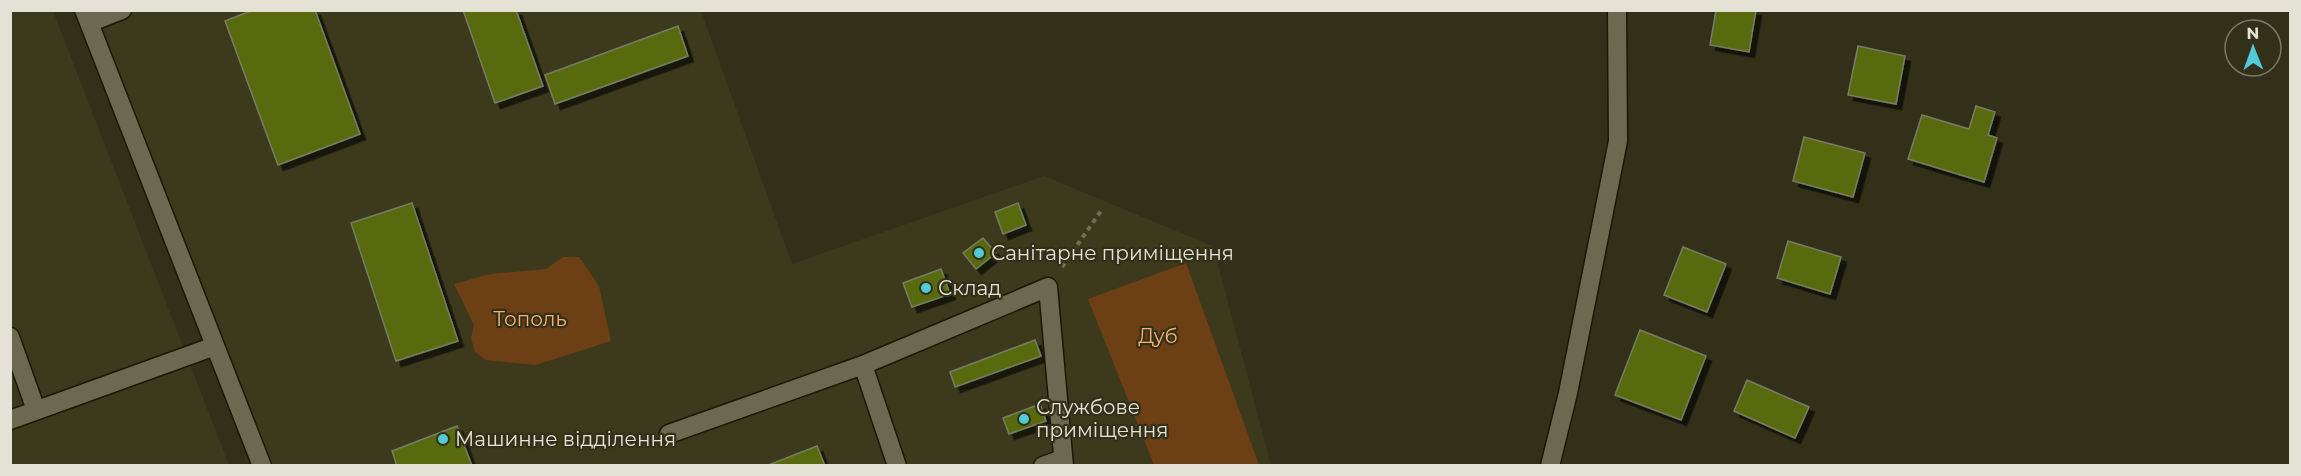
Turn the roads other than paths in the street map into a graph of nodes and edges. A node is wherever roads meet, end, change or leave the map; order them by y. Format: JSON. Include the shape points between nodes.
{"nodes":[{"id":1,"x":122,"y":10,"type":"edge"},
{"id":2,"x":1617,"y":10,"type":"edge"},
{"id":3,"x":87,"y":17,"type":"edge"},
{"id":4,"x":10,"y":337,"type":"edge"},
{"id":5,"x":215,"y":346,"type":"junction"},
{"id":6,"x":863,"y":365,"type":"junction"},
{"id":7,"x":36,"y":410,"type":"junction"},
{"id":8,"x":10,"y":420,"type":"edge"},
{"id":9,"x":669,"y":434,"type":"dead end"},
{"id":10,"x":1063,"y":462,"type":"edge"},
{"id":11,"x":262,"y":465,"type":"edge"},
{"id":12,"x":897,"y":465,"type":"edge"},
{"id":13,"x":1043,"y":465,"type":"edge"},
{"id":14,"x":1550,"y":465,"type":"edge"}],
"edges":[{"from":1,"to":3,"type":"street"},
{"from":2,"to":14,"type":"street","via":[[1618,141]]},
{"from":3,"to":5,"type":"street"},
{"from":4,"to":7,"type":"street"},
{"from":5,"to":7,"type":"street"},
{"from":5,"to":11,"type":"street"},
{"from":6,"to":9,"type":"street"},
{"from":6,"to":10,"type":"street","via":[[1048,287]]},
{"from":6,"to":12,"type":"street"},
{"from":7,"to":8,"type":"street"},
{"from":10,"to":13,"type":"street"}]}
